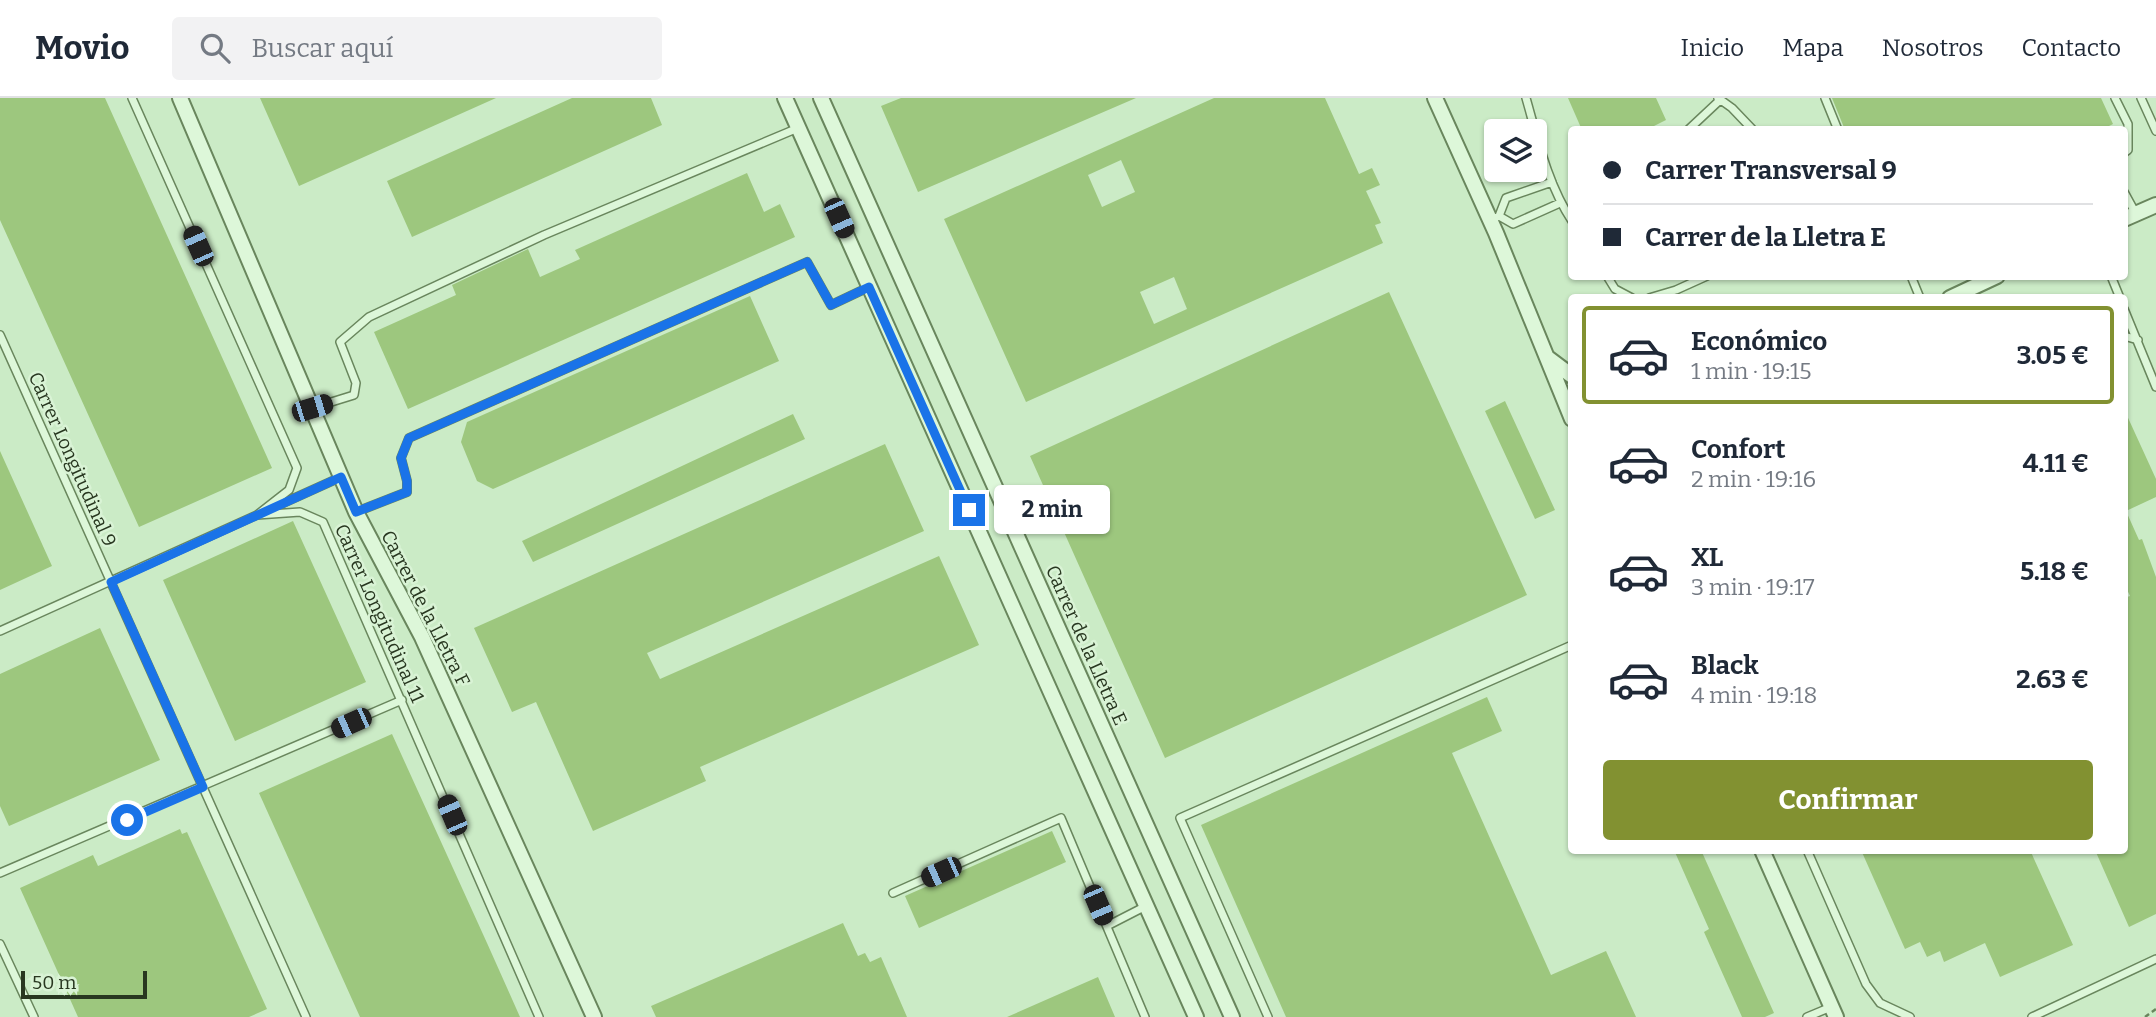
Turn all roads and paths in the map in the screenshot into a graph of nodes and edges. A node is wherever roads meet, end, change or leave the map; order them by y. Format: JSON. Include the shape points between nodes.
{"nodes":[{"id":1,"x":132,"y":98,"type":"edge"},
{"id":2,"x":180,"y":98,"type":"edge"},
{"id":3,"x":785,"y":98,"type":"edge"},
{"id":4,"x":821,"y":98,"type":"edge"},
{"id":5,"x":1434,"y":98,"type":"edge"},
{"id":6,"x":1526,"y":98,"type":"edge"},
{"id":7,"x":1825,"y":98,"type":"edge"},
{"id":8,"x":2115,"y":98,"type":"edge"},
{"id":9,"x":2141,"y":98,"type":"edge"},
{"id":10,"x":1719,"y":99,"type":"edge"},
{"id":11,"x":1692,"y":126,"type":"edge"},
{"id":12,"x":1749,"y":126,"type":"edge"},
{"id":13,"x":1836,"y":126,"type":"edge"},
{"id":14,"x":2128,"y":126,"type":"edge"},
{"id":15,"x":2128,"y":126,"type":"edge"},
{"id":16,"x":798,"y":128,"type":"junction"},
{"id":17,"x":2156,"y":131,"type":"edge"},
{"id":18,"x":2128,"y":150,"type":"edge"},
{"id":19,"x":1552,"y":182,"type":"junction"},
{"id":20,"x":1560,"y":203,"type":"junction"},
{"id":21,"x":2156,"y":205,"type":"edge"},
{"id":22,"x":1568,"y":215,"type":"edge"},
{"id":23,"x":2130,"y":216,"type":"edge"},
{"id":24,"x":1494,"y":218,"type":"junction"},
{"id":25,"x":1609,"y":280,"type":"edge"},
{"id":26,"x":1698,"y":280,"type":"edge"},
{"id":27,"x":1988,"y":280,"type":"edge"},
{"id":28,"x":869,"y":287,"type":"junction"},
{"id":29,"x":1624,"y":294,"type":"edge"},
{"id":30,"x":1663,"y":294,"type":"edge"},
{"id":31,"x":1959,"y":294,"type":"edge"},
{"id":32,"x":2128,"y":318,"type":"edge"},
{"id":33,"x":0,"y":335,"type":"edge"},
{"id":34,"x":2128,"y":337,"type":"edge"},
{"id":35,"x":2138,"y":340,"type":"junction"},
{"id":36,"x":1546,"y":357,"type":"junction"},
{"id":37,"x":1568,"y":373,"type":"edge"},
{"id":38,"x":2156,"y":387,"type":"edge"},
{"id":39,"x":312,"y":408,"type":"junction"},
{"id":40,"x":1568,"y":409,"type":"edge"},
{"id":41,"x":341,"y":477,"type":"junction"},
{"id":42,"x":356,"y":512,"type":"junction"},
{"id":43,"x":257,"y":515,"type":"junction"},
{"id":44,"x":111,"y":582,"type":"junction"},
{"id":45,"x":0,"y":631,"type":"edge"},
{"id":46,"x":1568,"y":647,"type":"edge"},
{"id":47,"x":402,"y":700,"type":"junction"},
{"id":48,"x":203,"y":787,"type":"junction"},
{"id":49,"x":1764,"y":854,"type":"edge"},
{"id":50,"x":1809,"y":854,"type":"edge"},
{"id":51,"x":0,"y":873,"type":"edge"},
{"id":52,"x":893,"y":893,"type":"dead end"},
{"id":53,"x":1146,"y":906,"type":"junction"},
{"id":54,"x":1107,"y":926,"type":"junction"},
{"id":55,"x":0,"y":944,"type":"edge"},
{"id":56,"x":2156,"y":959,"type":"edge"},
{"id":57,"x":2156,"y":1009,"type":"edge"},
{"id":58,"x":1834,"y":1012,"type":"edge"},
{"id":59,"x":34,"y":1017,"type":"edge"},
{"id":60,"x":306,"y":1017,"type":"edge"},
{"id":61,"x":539,"y":1017,"type":"edge"},
{"id":62,"x":594,"y":1017,"type":"edge"},
{"id":63,"x":1145,"y":1017,"type":"edge"},
{"id":64,"x":1196,"y":1017,"type":"edge"},
{"id":65,"x":1232,"y":1017,"type":"edge"},
{"id":66,"x":1268,"y":1017,"type":"edge"},
{"id":67,"x":1807,"y":1017,"type":"edge"},
{"id":68,"x":1910,"y":1017,"type":"edge"},
{"id":69,"x":2032,"y":1017,"type":"edge"},
{"id":70,"x":2145,"y":1017,"type":"edge"}],
"edges":[{"from":1,"to":43,"type":"lane","via":[[297,468],[289,490]]},
{"from":2,"to":39,"type":"street","name":"Carrer de la Lletra F"},
{"from":3,"to":16,"type":"street"},
{"from":4,"to":65,"type":"street","name":"Carrer de la Lletra E"},
{"from":5,"to":24,"type":"street"},
{"from":6,"to":19,"type":"lane"},
{"from":7,"to":13,"type":"lane"},
{"from":8,"to":15,"type":"lane"},
{"from":9,"to":17,"type":"lane"},
{"from":10,"to":11,"type":"lane"},
{"from":10,"to":12,"type":"lane"},
{"from":14,"to":18,"type":"lane"},
{"from":16,"to":28,"type":"street"},
{"from":16,"to":39,"type":"lane","via":[[544,235],[369,317],[340,342],[356,383],[354,395]]},
{"from":19,"to":20,"type":"lane"},
{"from":19,"to":24,"type":"lane","via":[[1506,198]]},
{"from":20,"to":22,"type":"lane"},
{"from":20,"to":24,"type":"lane","via":[[1513,224]]},
{"from":21,"to":23,"type":"street"},
{"from":24,"to":36,"type":"street"},
{"from":25,"to":29,"type":"lane"},
{"from":26,"to":30,"type":"lane"},
{"from":27,"to":31,"type":"street"},
{"from":28,"to":42,"type":"lane","via":[[831,305],[807,262],[794,267],[409,438],[401,458],[407,492]]},
{"from":28,"to":53,"type":"street"},
{"from":32,"to":35,"type":"lane"},
{"from":33,"to":44,"type":"lane","name":"Carrer Longitudinal 9"},
{"from":34,"to":35,"type":"lane"},
{"from":35,"to":38,"type":"lane"},
{"from":36,"to":37,"type":"street"},
{"from":36,"to":40,"type":"street"},
{"from":39,"to":41,"type":"street","name":"Carrer de la Lletra F"},
{"from":41,"to":42,"type":"street","name":"Carrer de la Lletra F"},
{"from":41,"to":43,"type":"lane"},
{"from":42,"to":62,"type":"street","name":"Carrer de la Lletra F","via":[[422,637]]},
{"from":43,"to":44,"type":"lane"},
{"from":43,"to":47,"type":"lane","name":"Carrer Longitudinal 11","via":[[300,512],[323,522]]},
{"from":44,"to":45,"type":"lane"},
{"from":44,"to":48,"type":"lane","name":"Carrer Longitudinal 9"},
{"from":46,"to":66,"type":"lane","via":[[1180,818]]},
{"from":47,"to":48,"type":"lane"},
{"from":47,"to":61,"type":"lane","name":"Carrer Longitudinal 11"},
{"from":48,"to":51,"type":"lane"},
{"from":48,"to":60,"type":"lane","name":"Carrer Longitudinal 9"},
{"from":49,"to":58,"type":"street"},
{"from":50,"to":68,"type":"lane","via":[[1866,984],[1880,1003]]},
{"from":52,"to":54,"type":"lane","via":[[1061,818]]},
{"from":53,"to":54,"type":"lane"},
{"from":53,"to":64,"type":"street"},
{"from":54,"to":63,"type":"lane"},
{"from":55,"to":59,"type":"lane"},
{"from":56,"to":69,"type":"lane"},
{"from":57,"to":70,"type":"path"},
{"from":58,"to":67,"type":"lane"}]}
